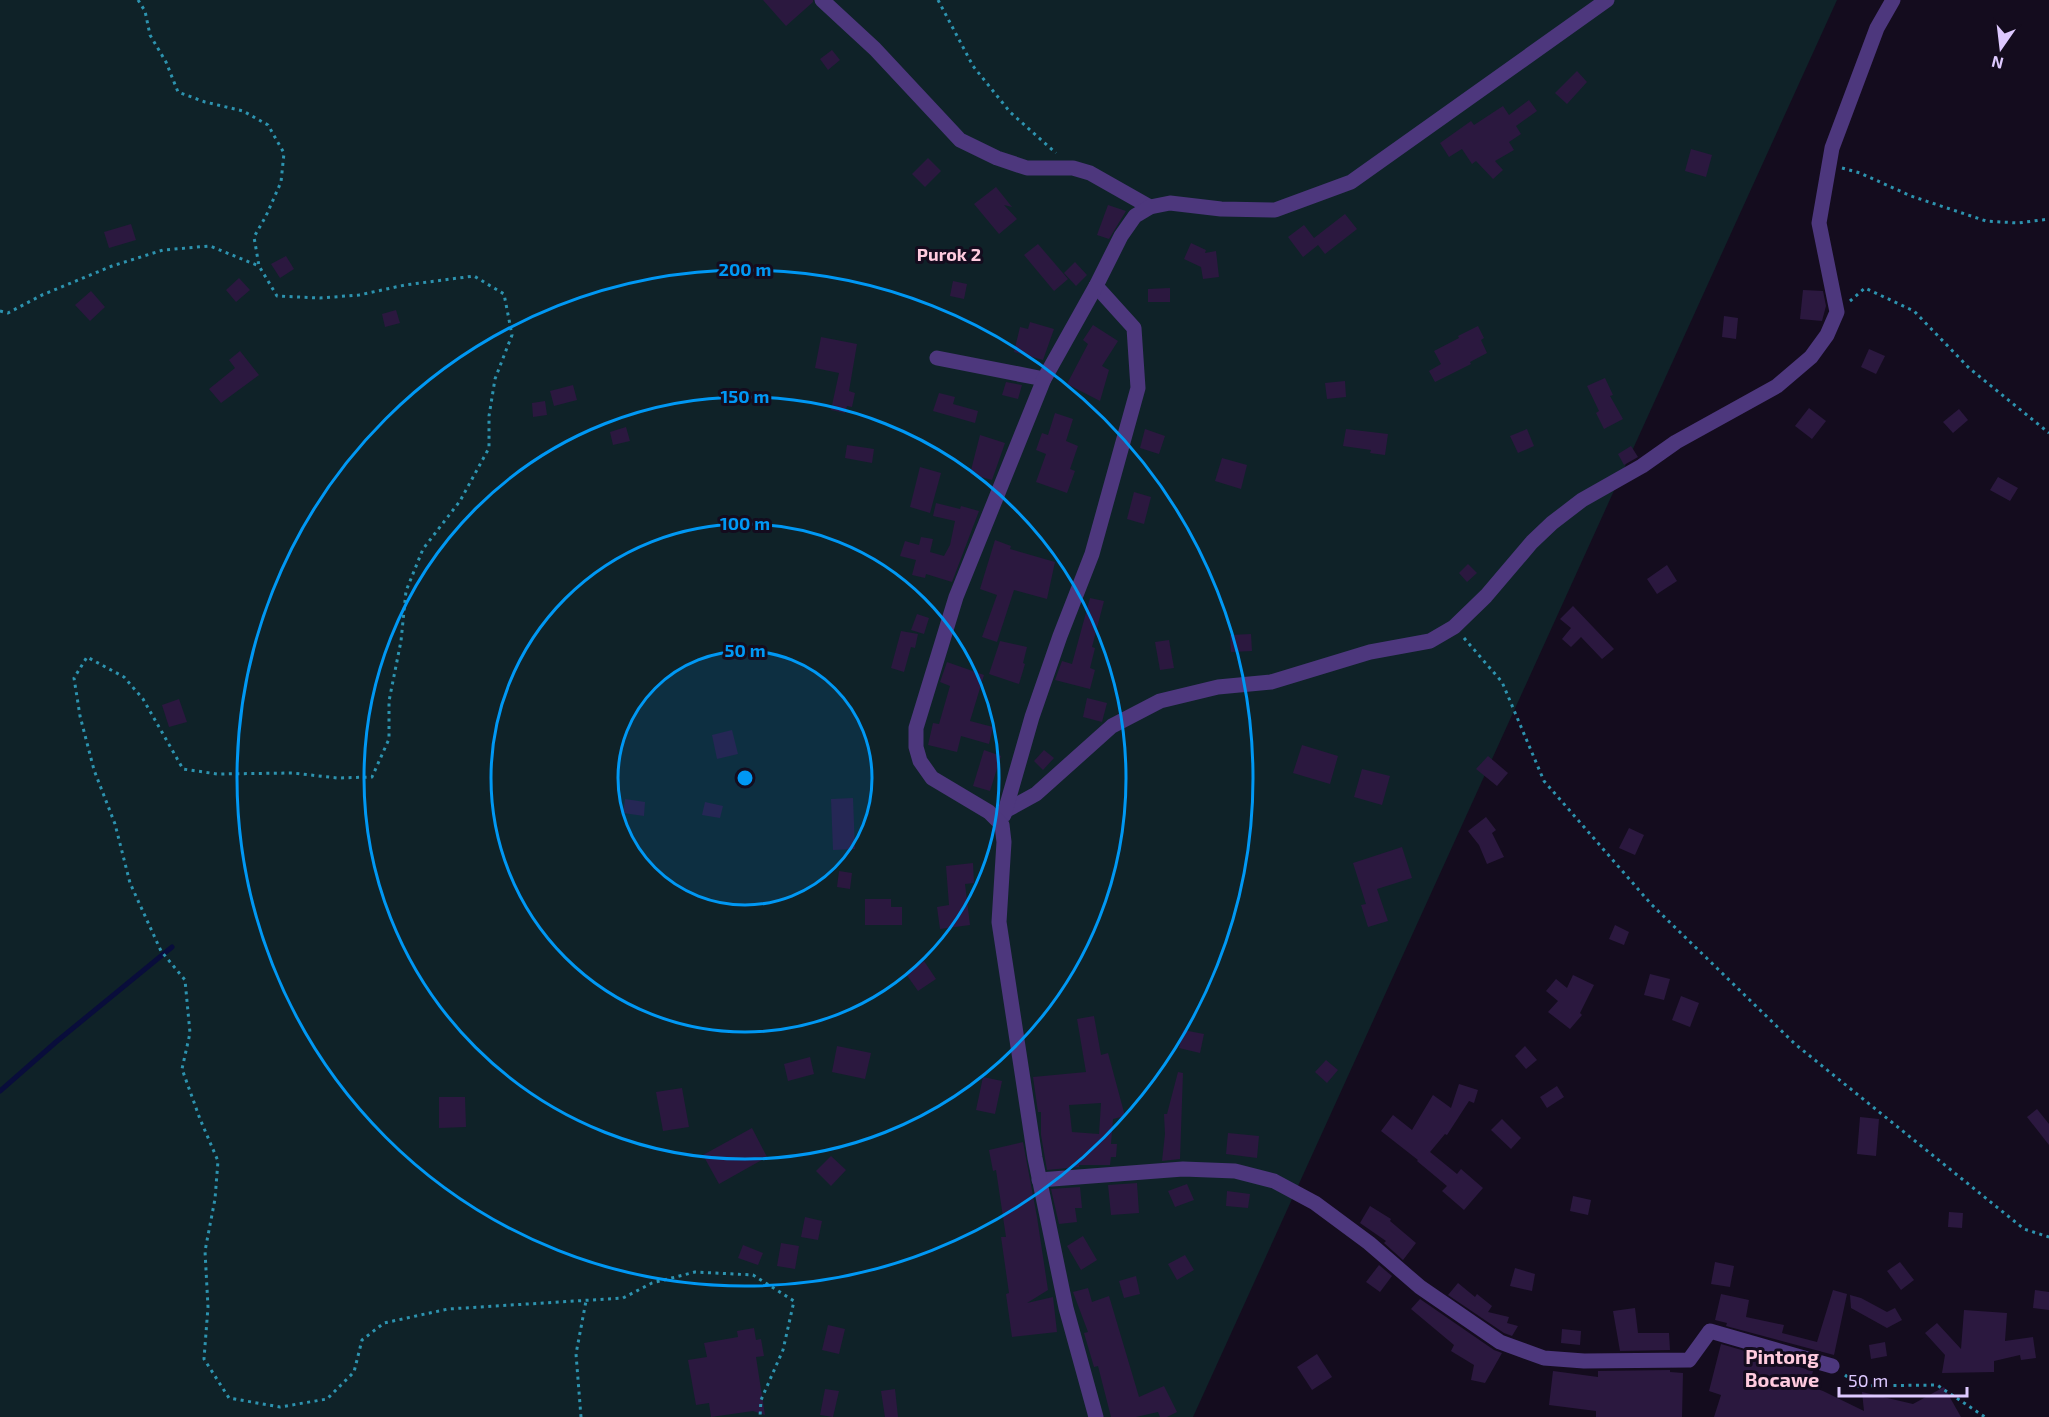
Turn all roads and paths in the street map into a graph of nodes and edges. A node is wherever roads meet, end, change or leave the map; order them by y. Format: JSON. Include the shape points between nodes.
{"nodes":[{"id":1,"x":138,"y":0,"type":"edge"},
{"id":2,"x":822,"y":0,"type":"edge"},
{"id":3,"x":938,"y":0,"type":"edge"},
{"id":4,"x":1607,"y":0,"type":"edge"},
{"id":5,"x":1893,"y":0,"type":"edge"},
{"id":6,"x":1829,"y":165,"type":"junction"},
{"id":7,"x":1073,"y":168,"type":"junction"},
{"id":8,"x":1150,"y":207,"type":"junction"},
{"id":9,"x":2049,"y":219,"type":"edge"},
{"id":10,"x":259,"y":266,"type":"junction"},
{"id":11,"x":1096,"y":286,"type":"junction"},
{"id":12,"x":0,"y":311,"type":"edge"},
{"id":13,"x":1837,"y":312,"type":"junction"},
{"id":14,"x":937,"y":358,"type":"dead end"},
{"id":15,"x":1044,"y":379,"type":"junction"},
{"id":16,"x":2049,"y":433,"type":"edge"},
{"id":17,"x":1454,"y":627,"type":"junction"},
{"id":18,"x":1004,"y":818,"type":"junction"},
{"id":19,"x":1039,"y":1180,"type":"junction"},
{"id":20,"x":2049,"y":1237,"type":"edge"},
{"id":21,"x":586,"y":1301,"type":"junction"},
{"id":22,"x":1832,"y":1366,"type":"joint"},
{"id":23,"x":581,"y":1417,"type":"edge"},
{"id":24,"x":760,"y":1417,"type":"edge"},
{"id":25,"x":1096,"y":1417,"type":"edge"},
{"id":26,"x":1985,"y":1417,"type":"edge"}],
"edges":[{"from":1,"to":10,"type":"path","via":[[178,92],[243,111],[268,125],[284,153],[281,182],[254,237]]},
{"from":2,"to":7,"type":"street","via":[[875,49],[960,140],[1027,168]]},
{"from":3,"to":7,"type":"path","via":[[973,66],[1010,112]]},
{"from":4,"to":8,"type":"street","via":[[1351,182],[1275,210],[1170,203]]},
{"from":5,"to":6,"type":"street","via":[[1877,28]]},
{"from":6,"to":9,"type":"path","via":[[1986,221],[2018,223]]},
{"from":6,"to":13,"type":"street","via":[[1819,222]]},
{"from":7,"to":8,"type":"street","via":[[1090,173]]},
{"from":8,"to":11,"type":"street","via":[[1135,216],[1120,236]]},
{"from":10,"to":12,"type":"path","via":[[210,246],[163,250],[112,266],[8,313]]},
{"from":10,"to":21,"type":"path","via":[[277,296],[359,295],[474,276],[504,294],[512,335],[495,379],[489,448],[460,501],[423,549],[406,591],[389,701],[389,739],[372,777],[217,774],[183,769],[143,699],[124,677],[87,657],[74,678],[94,770],[115,824],[130,883],[160,951],[185,980],[190,1034],[182,1069],[218,1161],[205,1251],[208,1307],[204,1359],[229,1398],[280,1407],[327,1399],[354,1372],[362,1340],[384,1323],[448,1309]]},
{"from":11,"to":15,"type":"street"},
{"from":11,"to":18,"type":"street","via":[[1134,328],[1138,388],[1092,554],[1032,717]]},
{"from":13,"to":16,"type":"path","via":[[1865,288],[1914,311],[1969,368]]},
{"from":13,"to":17,"type":"street","via":[[1811,357],[1777,386],[1676,442],[1575,506],[1532,542]]},
{"from":14,"to":15,"type":"street"},
{"from":15,"to":18,"type":"street","via":[[956,597],[916,728],[920,761],[932,778]]},
{"from":17,"to":18,"type":"street","via":[[1430,640],[1370,652],[1271,682],[1218,687],[1160,700],[1112,726]]},
{"from":17,"to":20,"type":"path","via":[[1502,682],[1544,781],[1651,904],[1795,1044],[2024,1229]]},
{"from":18,"to":19,"type":"street","via":[[999,922]]},
{"from":19,"to":22,"type":"street","via":[[1183,1169],[1235,1171],[1274,1181],[1315,1203],[1420,1287],[1500,1342],[1544,1358],[1689,1360],[1710,1331]]},
{"from":19,"to":25,"type":"street","via":[[1066,1308]]},
{"from":21,"to":23,"type":"path","via":[[576,1354]]},
{"from":21,"to":24,"type":"path","via":[[623,1298],[652,1282],[695,1272],[753,1275],[794,1301],[783,1350],[761,1400]]},
{"from":22,"to":26,"type":"path","via":[[1858,1386],[1937,1385]]}]}
